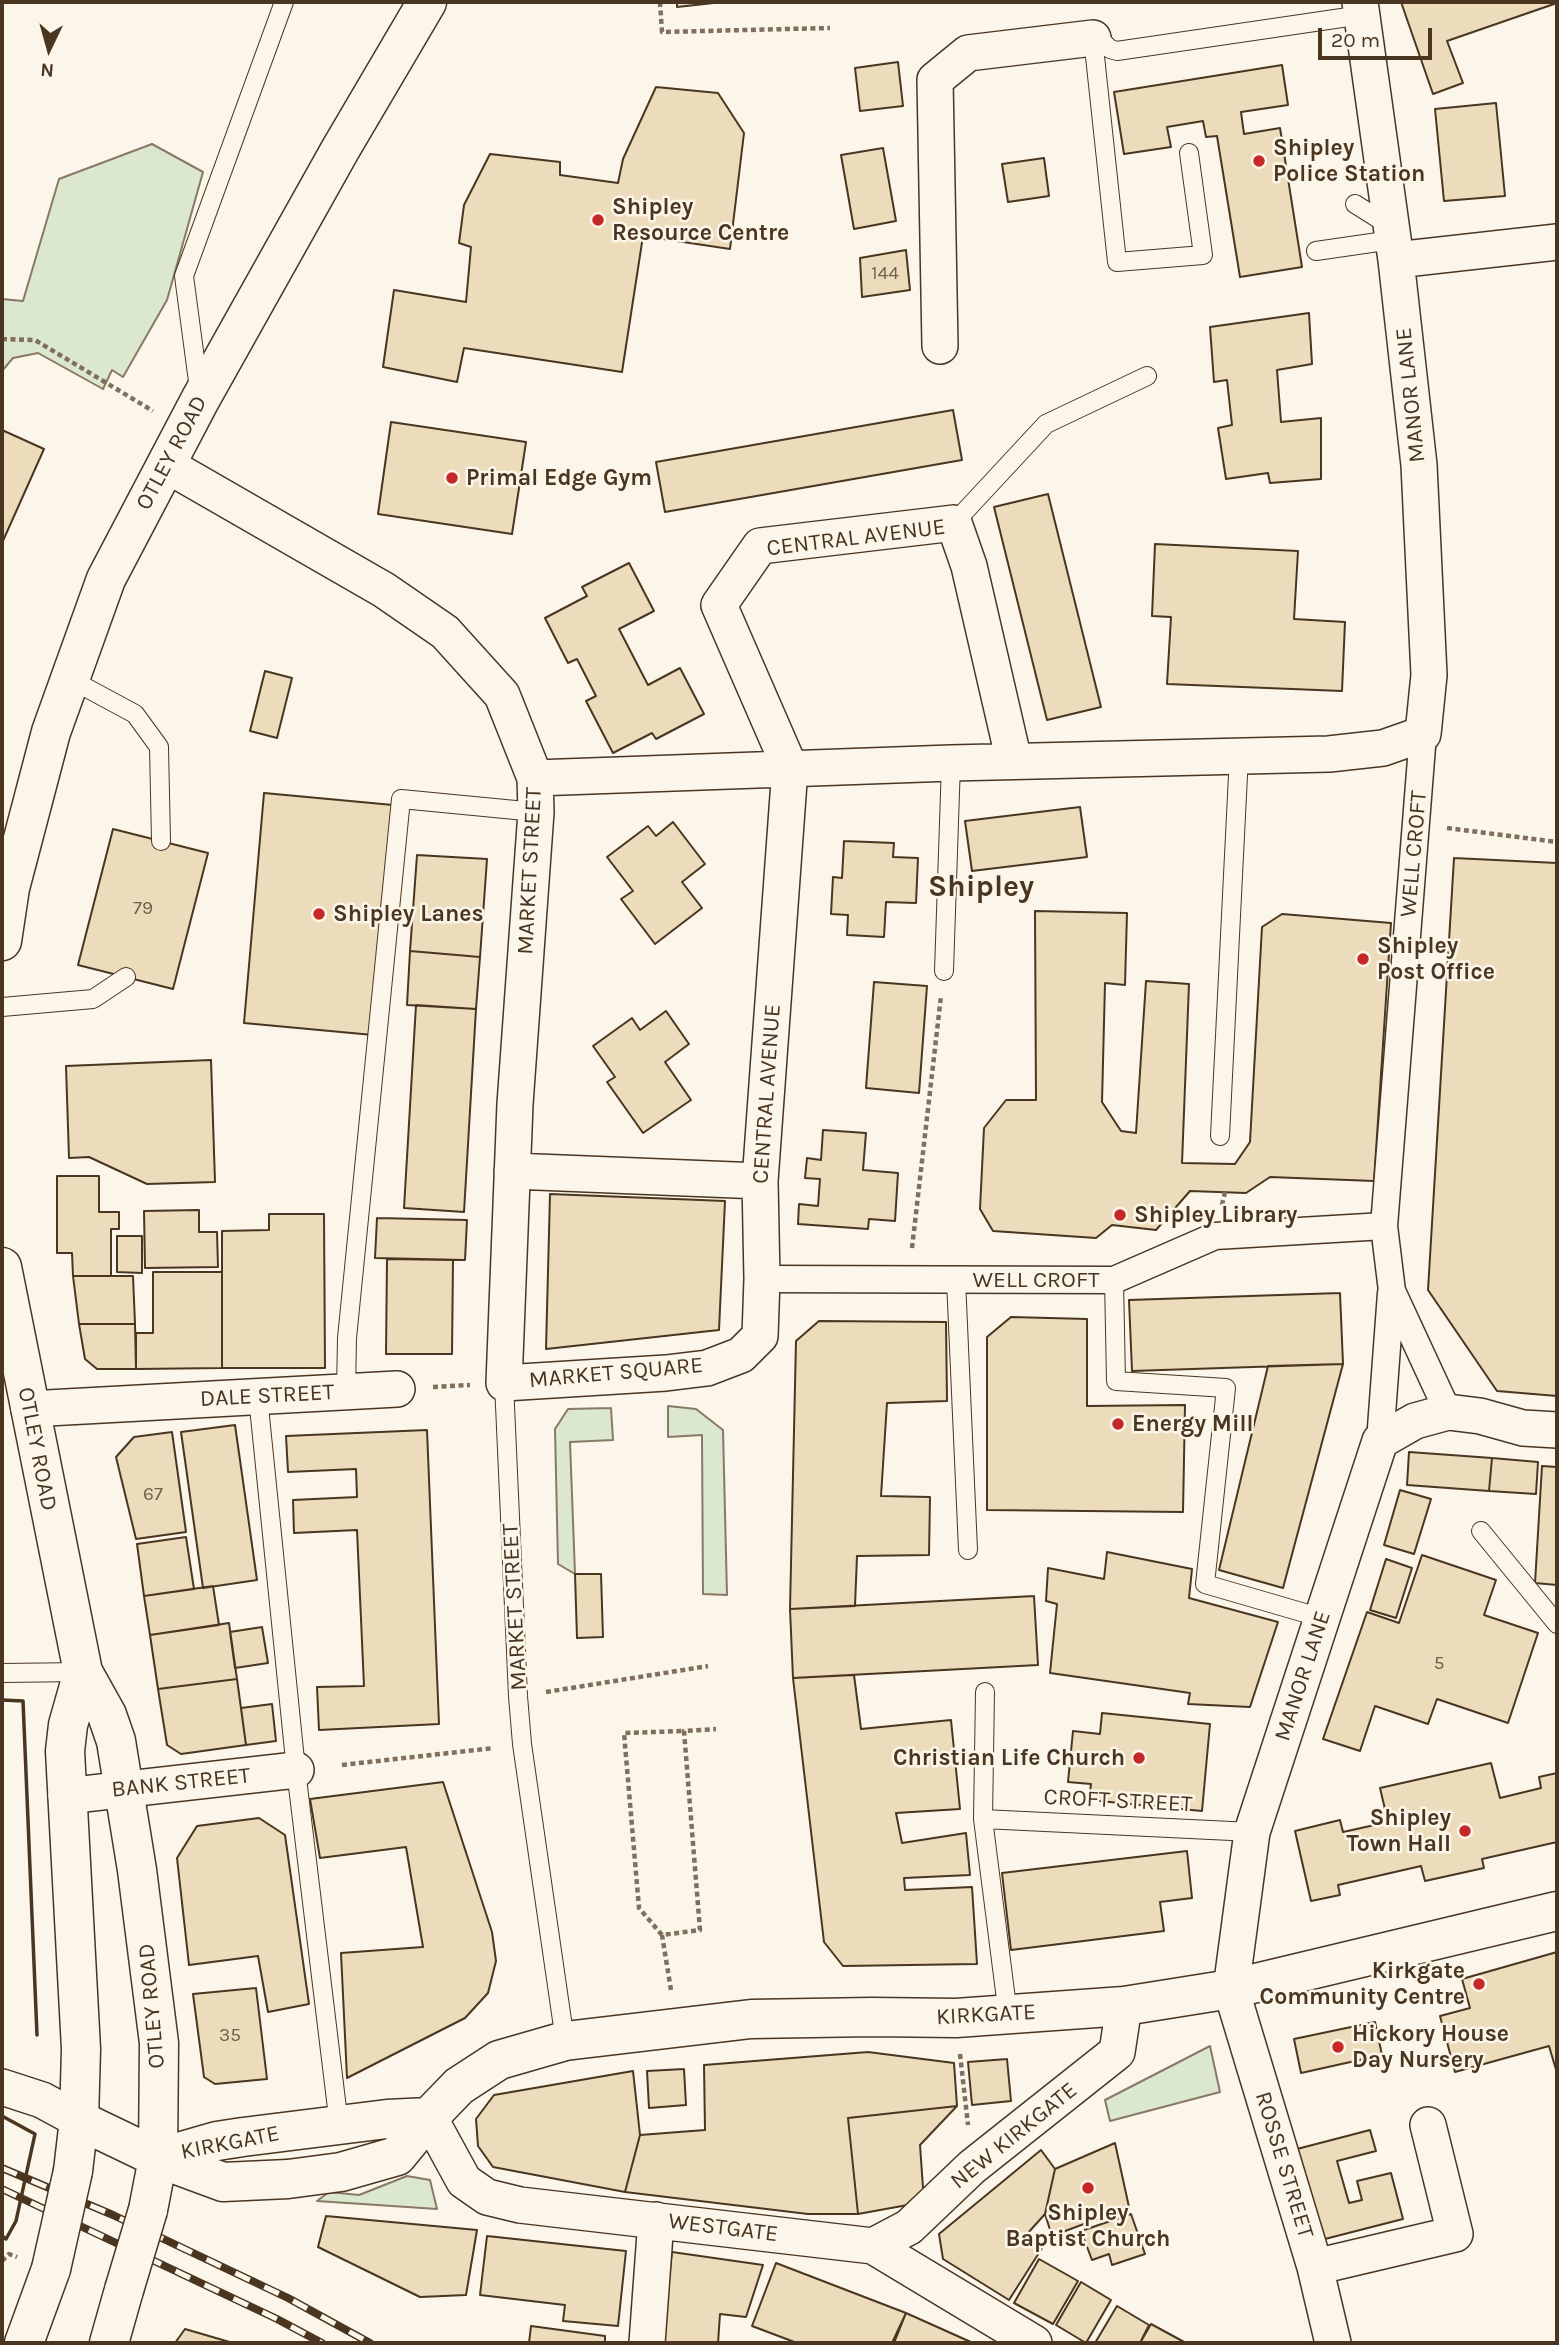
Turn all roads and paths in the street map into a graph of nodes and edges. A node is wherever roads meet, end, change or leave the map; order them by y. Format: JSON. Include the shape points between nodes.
{"nodes":[{"id":1,"x":284,"y":2,"type":"edge"},
{"id":2,"x":427,"y":2,"type":"edge"},
{"id":3,"x":660,"y":2,"type":"edge"},
{"id":4,"x":1361,"y":8,"type":"edge"},
{"id":5,"x":830,"y":28,"type":"dead end"},
{"id":6,"x":1093,"y":38,"type":"junction"},
{"id":7,"x":1189,"y":153,"type":"dead end"},
{"id":8,"x":1354,"y":204,"type":"dead end"},
{"id":9,"x":1393,"y":242,"type":"junction"},
{"id":10,"x":1557,"y":242,"type":"edge"},
{"id":11,"x":1316,"y":251,"type":"dead end"},
{"id":12,"x":2,"y":339,"type":"edge"},
{"id":13,"x":940,"y":346,"type":"dead end"},
{"id":14,"x":1147,"y":376,"type":"dead end"},
{"id":15,"x":192,"y":415,"type":"junction"},
{"id":16,"x":165,"y":464,"type":"junction"},
{"id":17,"x":954,"y":523,"type":"junction"},
{"id":18,"x":70,"y":678,"type":"junction"},
{"id":19,"x":1423,"y":734,"type":"junction"},
{"id":20,"x":1239,"y":755,"type":"junction"},
{"id":21,"x":1014,"y":761,"type":"junction"},
{"id":22,"x":951,"y":763,"type":"junction"},
{"id":23,"x":790,"y":768,"type":"junction"},
{"id":24,"x":536,"y":795,"type":"junction"},
{"id":25,"x":1416,"y":825,"type":"junction"},
{"id":26,"x":161,"y":841,"type":"dead end"},
{"id":27,"x":1557,"y":842,"type":"edge"},
{"id":28,"x":2,"y":941,"type":"edge"},
{"id":29,"x":944,"y":971,"type":"joint"},
{"id":30,"x":126,"y":977,"type":"dead end"},
{"id":31,"x":2,"y":1007,"type":"edge"},
{"id":32,"x":1220,"y":1136,"type":"dead end"},
{"id":33,"x":512,"y":1171,"type":"junction"},
{"id":34,"x":760,"y":1181,"type":"junction"},
{"id":35,"x":1384,"y":1226,"type":"junction"},
{"id":36,"x":2,"y":1267,"type":"edge"},
{"id":37,"x":762,"y":1279,"type":"junction"},
{"id":38,"x":908,"y":1280,"type":"junction"},
{"id":39,"x":956,"y":1280,"type":"junction"},
{"id":40,"x":1114,"y":1280,"type":"junction"},
{"id":41,"x":1392,"y":1291,"type":"junction"},
{"id":42,"x":760,"y":1336,"type":"joint"},
{"id":43,"x":504,"y":1383,"type":"junction"},
{"id":44,"x":397,"y":1389,"type":"joint"},
{"id":45,"x":346,"y":1392,"type":"junction"},
{"id":46,"x":258,"y":1397,"type":"junction"},
{"id":47,"x":29,"y":1409,"type":"junction"},
{"id":48,"x":1448,"y":1412,"type":"junction"},
{"id":49,"x":1557,"y":1430,"type":"edge"},
{"id":50,"x":1380,"y":1441,"type":"junction"},
{"id":51,"x":1481,"y":1531,"type":"dead end"},
{"id":52,"x":968,"y":1550,"type":"dead end"},
{"id":53,"x":1322,"y":1618,"type":"junction"},
{"id":54,"x":1557,"y":1624,"type":"edge"},
{"id":55,"x":708,"y":1666,"type":"dead end"},
{"id":56,"x":83,"y":1672,"type":"junction"},
{"id":57,"x":2,"y":1673,"type":"edge"},
{"id":58,"x":985,"y":1692,"type":"dead end"},
{"id":59,"x":518,"y":1696,"type":"junction"},
{"id":60,"x":716,"y":1729,"type":"dead end"},
{"id":61,"x":684,"y":1731,"type":"junction"},
{"id":62,"x":523,"y":1744,"type":"junction"},
{"id":63,"x":342,"y":1765,"type":"dead end"},
{"id":64,"x":296,"y":1770,"type":"junction"},
{"id":65,"x":124,"y":1789,"type":"junction"},
{"id":66,"x":66,"y":1796,"type":"junction"},
{"id":67,"x":983,"y":1819,"type":"junction"},
{"id":68,"x":1252,"y":1832,"type":"junction"},
{"id":69,"x":1557,"y":1911,"type":"edge"},
{"id":70,"x":662,"y":1935,"type":"junction"},
{"id":71,"x":1231,"y":1989,"type":"junction"},
{"id":72,"x":1124,"y":2006,"type":"junction"},
{"id":73,"x":1008,"y":2015,"type":"junction"},
{"id":74,"x":956,"y":2018,"type":"junction"},
{"id":75,"x":677,"y":2026,"type":"junction"},
{"id":76,"x":565,"y":2041,"type":"junction"},
{"id":77,"x":2,"y":2087,"type":"edge"},
{"id":78,"x":429,"y":2117,"type":"junction"},
{"id":79,"x":79,"y":2120,"type":"junction"},
{"id":80,"x":339,"y":2125,"type":"junction"},
{"id":81,"x":1429,"y":2125,"type":"dead end"},
{"id":82,"x":159,"y":2158,"type":"junction"},
{"id":83,"x":972,"y":2166,"type":"junction"},
{"id":84,"x":656,"y":2220,"type":"junction"},
{"id":85,"x":873,"y":2246,"type":"junction"},
{"id":86,"x":2,"y":2250,"type":"edge"},
{"id":87,"x":9,"y":2254,"type":"dead end"},
{"id":88,"x":1315,"y":2267,"type":"junction"},
{"id":89,"x":111,"y":2339,"type":"edge"},
{"id":90,"x":24,"y":2343,"type":"edge"},
{"id":91,"x":647,"y":2343,"type":"edge"},
{"id":92,"x":1034,"y":2343,"type":"edge"},
{"id":93,"x":1333,"y":2343,"type":"edge"}],
"edges":[{"from":1,"to":15,"type":"lane","via":[[184,276]]},
{"from":2,"to":15,"type":"main road","name":"OTLEY ROAD"},
{"from":3,"to":5,"type":"path","via":[[662,32]]},
{"from":4,"to":6,"type":"lane","name":"MANOR LANE","via":[[1117,51]]},
{"from":4,"to":9,"type":"street","name":"MANOR LANE"},
{"from":6,"to":7,"type":"lane","via":[[1117,262],[1203,255]]},
{"from":6,"to":13,"type":"street","name":"MANOR LANE","via":[[968,53],[935,80]]},
{"from":8,"to":9,"type":"lane"},
{"from":9,"to":10,"type":"street"},
{"from":9,"to":11,"type":"lane"},
{"from":9,"to":19,"type":"street","name":"MANOR LANE","via":[[1419,465],[1429,675]]},
{"from":12,"to":15,"type":"path","via":[[35,340]]},
{"from":14,"to":17,"type":"lane","via":[[1046,424]]},
{"from":15,"to":16,"type":"main road","name":"OTLEY ROAD"},
{"from":16,"to":18,"type":"main road","name":"OTLEY ROAD","via":[[106,579]]},
{"from":16,"to":24,"type":"street","name":"MARKET STREET","via":[[384,590],[445,632],[502,695]]},
{"from":17,"to":21,"type":"street","name":"CENTRAL AVENUE","via":[[969,566]]},
{"from":17,"to":23,"type":"street","name":"CENTRAL AVENUE","via":[[760,546],[719,605]]},
{"from":18,"to":26,"type":"lane","via":[[135,714],[159,747]]},
{"from":18,"to":28,"type":"main road","name":"OTLEY ROAD","via":[[51,732],[14,875]]},
{"from":19,"to":20,"type":"street","via":[[1383,748]]},
{"from":19,"to":25,"type":"street","name":"WELL CROFT"},
{"from":20,"to":21,"type":"street"},
{"from":20,"to":32,"type":"lane"},
{"from":21,"to":22,"type":"street"},
{"from":22,"to":23,"type":"street"},
{"from":22,"to":29,"type":"lane"},
{"from":23,"to":24,"type":"street"},
{"from":23,"to":34,"type":"street","name":"CENTRAL AVENUE"},
{"from":24,"to":33,"type":"street","name":"MARKET STREET"},
{"from":24,"to":45,"type":"lane","via":[[401,799],[347,1338]]},
{"from":25,"to":27,"type":"path"},
{"from":25,"to":35,"type":"street","name":"WELL CROFT"},
{"from":29,"to":38,"type":"path"},
{"from":30,"to":31,"type":"lane","via":[[93,999]]},
{"from":33,"to":34,"type":"street"},
{"from":33,"to":43,"type":"street","name":"MARKET STREET"},
{"from":34,"to":37,"type":"street","name":"CENTRAL AVENUE"},
{"from":35,"to":40,"type":"street","name":"WELL CROFT","via":[[1215,1236]]},
{"from":35,"to":41,"type":"street","name":"WELL CROFT"},
{"from":36,"to":47,"type":"main road","name":"OTLEY ROAD"},
{"from":37,"to":38,"type":"street","name":"WELL CROFT"},
{"from":37,"to":42,"type":"street","name":"CENTRAL AVENUE"},
{"from":38,"to":39,"type":"street","name":"WELL CROFT"},
{"from":39,"to":40,"type":"street","name":"WELL CROFT"},
{"from":39,"to":52,"type":"lane"},
{"from":40,"to":53,"type":"lane","via":[[1116,1381],[1226,1388],[1205,1584]]},
{"from":41,"to":48,"type":"street","name":"WELL CROFT"},
{"from":41,"to":50,"type":"street","name":"WELL CROFT"},
{"from":42,"to":43,"type":"street","name":"MARKET SQUARE","via":[[741,1355],[707,1368]]},
{"from":43,"to":44,"type":"path"},
{"from":43,"to":59,"type":"lane","name":"MARKET STREET"},
{"from":44,"to":45,"type":"street","name":"DALE STREET"},
{"from":45,"to":46,"type":"street","name":"DALE STREET"},
{"from":46,"to":47,"type":"street","name":"DALE STREET"},
{"from":46,"to":64,"type":"lane"},
{"from":47,"to":56,"type":"main road","name":"OTLEY ROAD"},
{"from":48,"to":49,"type":"street","via":[[1523,1428]]},
{"from":48,"to":50,"type":"street","via":[[1415,1421]]},
{"from":50,"to":53,"type":"street","name":"MANOR LANE"},
{"from":51,"to":54,"type":"lane"},
{"from":53,"to":68,"type":"street","name":"MANOR LANE"},
{"from":55,"to":59,"type":"path"},
{"from":56,"to":57,"type":"lane"},
{"from":56,"to":65,"type":"main road","name":"OTLEY ROAD","via":[[107,1715]]},
{"from":56,"to":66,"type":"main road","name":"OTLEY ROAD","via":[[68,1725]]},
{"from":58,"to":67,"type":"lane"},
{"from":59,"to":62,"type":"lane","name":"MARKET STREET"},
{"from":60,"to":61,"type":"path"},
{"from":61,"to":70,"type":"path","via":[[700,1930]]},
{"from":61,"to":70,"type":"path","via":[[624,1733],[639,1908]]},
{"from":62,"to":63,"type":"path"},
{"from":62,"to":76,"type":"lane","name":"MARKET STREET"},
{"from":64,"to":65,"type":"street","name":"BANK STREET"},
{"from":64,"to":80,"type":"lane"},
{"from":65,"to":66,"type":"street","name":"BANK STREET"},
{"from":65,"to":82,"type":"main road","name":"OTLEY ROAD","via":[[159,2043]]},
{"from":66,"to":79,"type":"main road","name":"OTLEY ROAD","via":[[81,2049]]},
{"from":67,"to":68,"type":"lane","name":"CROFT STREET"},
{"from":67,"to":73,"type":"lane"},
{"from":68,"to":71,"type":"street","name":"MANOR LANE"},
{"from":69,"to":71,"type":"main road","name":"KIRKGATE"},
{"from":70,"to":75,"type":"path"},
{"from":71,"to":72,"type":"main road","name":"KIRKGATE"},
{"from":71,"to":88,"type":"street","name":"ROSSE STREET"},
{"from":72,"to":73,"type":"main road","name":"KIRKGATE"},
{"from":72,"to":83,"type":"street","name":"NEW KIRKGATE","via":[[1117,2052]]},
{"from":73,"to":74,"type":"main road","name":"KIRKGATE"},
{"from":74,"to":75,"type":"main road","name":"KIRKGATE","via":[[751,2019]]},
{"from":74,"to":83,"type":"path"},
{"from":75,"to":76,"type":"main road","name":"KIRKGATE"},
{"from":76,"to":78,"type":"main road","name":"KIRKGATE","via":[[499,2060],[459,2086]]},
{"from":77,"to":79,"type":"street"},
{"from":78,"to":80,"type":"main road","name":"KIRKGATE"},
{"from":78,"to":82,"type":"main road","name":"KIRKGATE","via":[[397,2156],[341,2172],[223,2182]]},
{"from":78,"to":84,"type":"street","name":"WESTGATE","via":[[464,2181],[487,2197]]},
{"from":79,"to":82,"type":"main road"},
{"from":79,"to":90,"type":"main road","name":"OTLEY ROAD","bridge":true,"via":[[73,2171],[51,2269]]},
{"from":80,"to":82,"type":"main road","name":"KIRKGATE","via":[[217,2141]]},
{"from":81,"to":88,"type":"street","via":[[1455,2234]]},
{"from":82,"to":89,"type":"main road","name":"OTLEY ROAD","bridge":true},
{"from":83,"to":85,"type":"street","name":"NEW KIRKGATE","via":[[909,2227]]},
{"from":84,"to":85,"type":"street","name":"WESTGATE"},
{"from":84,"to":91,"type":"street"},
{"from":85,"to":92,"type":"street","name":"WESTGATE"},
{"from":86,"to":87,"type":"path"},
{"from":88,"to":93,"type":"street","name":"ROSSE STREET"}]}
